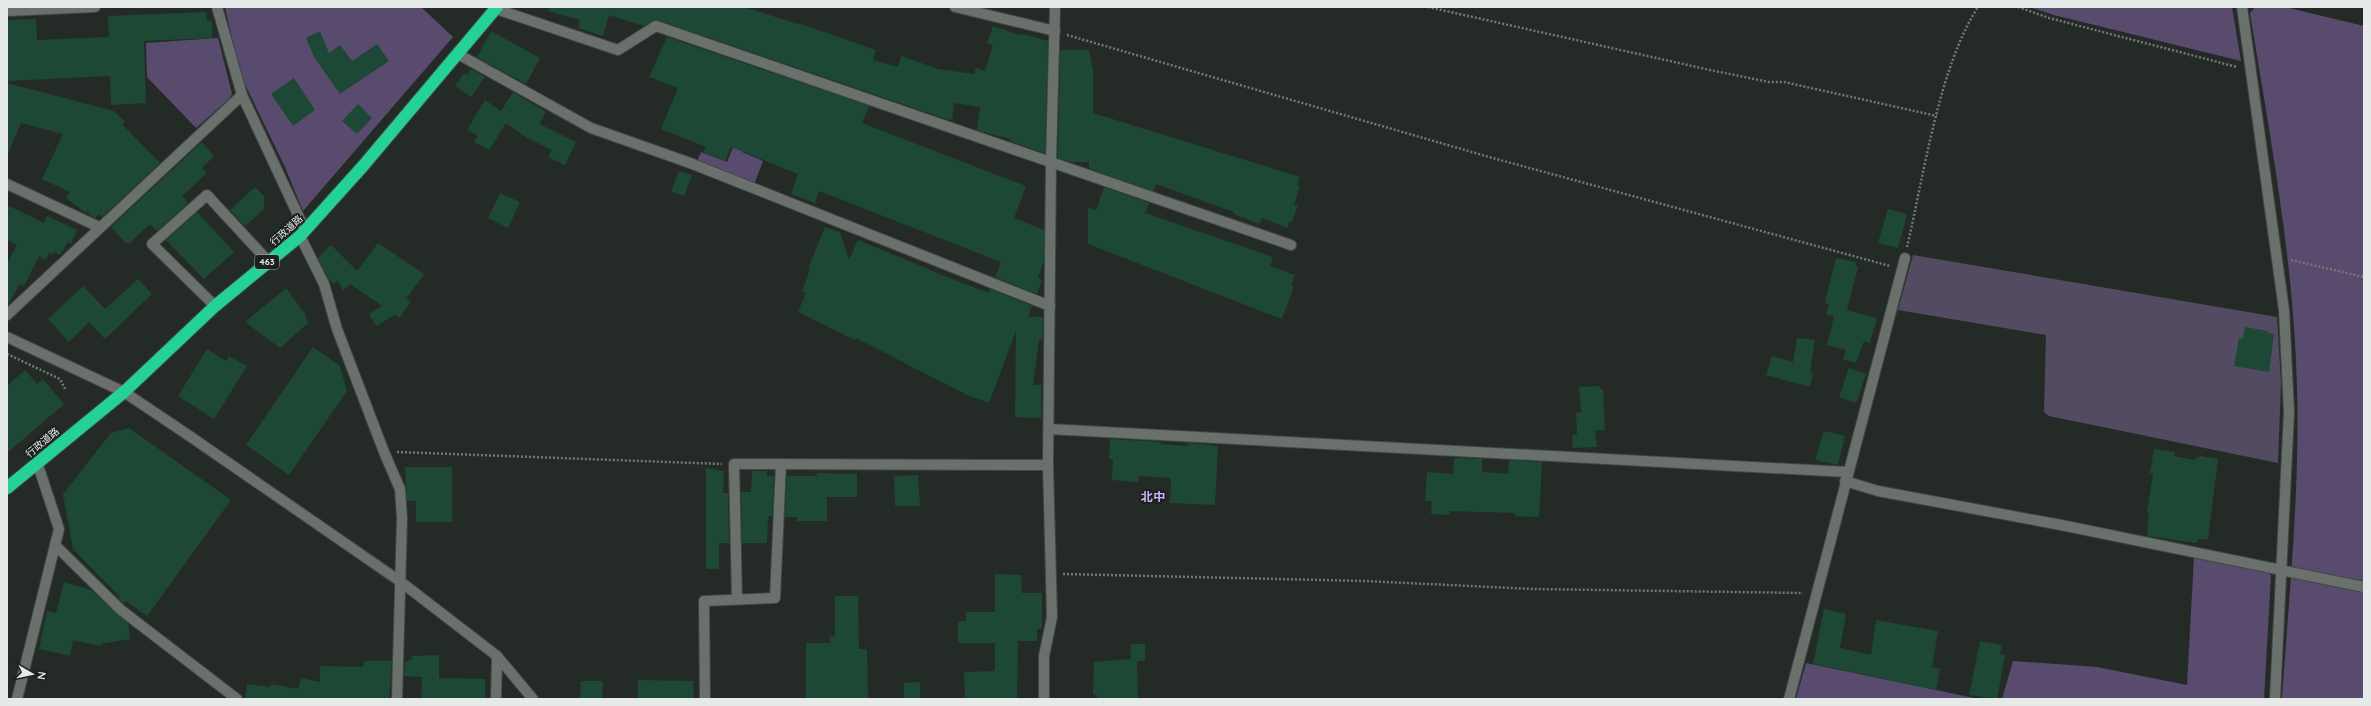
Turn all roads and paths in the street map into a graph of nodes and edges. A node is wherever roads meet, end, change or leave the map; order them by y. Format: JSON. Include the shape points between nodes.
{"nodes":[{"id":1,"x":94,"y":7,"type":"edge"},
{"id":2,"x":218,"y":7,"type":"edge"},
{"id":3,"x":955,"y":7,"type":"edge"},
{"id":4,"x":1055,"y":7,"type":"edge"},
{"id":5,"x":1428,"y":7,"type":"edge"},
{"id":6,"x":1978,"y":7,"type":"edge"},
{"id":7,"x":2018,"y":7,"type":"edge"},
{"id":8,"x":2242,"y":7,"type":"edge"},
{"id":9,"x":76,"y":8,"type":"edge"},
{"id":10,"x":497,"y":8,"type":"edge"},
{"id":11,"x":7,"y":11,"type":"edge"},
{"id":12,"x":1055,"y":31,"type":"junction"},
{"id":13,"x":458,"y":54,"type":"junction"},
{"id":14,"x":2252,"y":69,"type":"junction"},
{"id":15,"x":242,"y":95,"type":"junction"},
{"id":16,"x":1937,"y":116,"type":"junction"},
{"id":17,"x":1051,"y":161,"type":"junction"},
{"id":18,"x":7,"y":184,"type":"edge"},
{"id":19,"x":98,"y":227,"type":"junction"},
{"id":20,"x":303,"y":233,"type":"junction"},
{"id":21,"x":1291,"y":245,"type":"dead end"},
{"id":22,"x":2277,"y":256,"type":"junction"},
{"id":23,"x":1905,"y":258,"type":"joint"},
{"id":24,"x":268,"y":261,"type":"junction"},
{"id":25,"x":1902,"y":269,"type":"junction"},
{"id":26,"x":2364,"y":277,"type":"edge"},
{"id":27,"x":215,"y":306,"type":"junction"},
{"id":28,"x":1050,"y":306,"type":"junction"},
{"id":29,"x":7,"y":315,"type":"edge"},
{"id":30,"x":7,"y":337,"type":"edge"},
{"id":31,"x":7,"y":354,"type":"edge"},
{"id":32,"x":65,"y":389,"type":"dead end"},
{"id":33,"x":124,"y":392,"type":"junction"},
{"id":34,"x":1049,"y":429,"type":"junction"},
{"id":35,"x":384,"y":452,"type":"junction"},
{"id":36,"x":37,"y":462,"type":"junction"},
{"id":37,"x":734,"y":464,"type":"junction"},
{"id":38,"x":781,"y":464,"type":"junction"},
{"id":39,"x":1048,"y":465,"type":"junction"},
{"id":40,"x":1846,"y":476,"type":"junction"},
{"id":41,"x":8,"y":486,"type":"edge"},
{"id":42,"x":55,"y":545,"type":"junction"},
{"id":43,"x":2281,"y":569,"type":"junction"},
{"id":44,"x":1052,"y":573,"type":"junction"},
{"id":45,"x":400,"y":582,"type":"junction"},
{"id":46,"x":2364,"y":587,"type":"edge"},
{"id":47,"x":1816,"y":593,"type":"junction"},
{"id":48,"x":737,"y":599,"type":"junction"},
{"id":49,"x":497,"y":656,"type":"junction"},
{"id":50,"x":17,"y":699,"type":"edge"},
{"id":51,"x":237,"y":699,"type":"edge"},
{"id":52,"x":397,"y":699,"type":"edge"},
{"id":53,"x":496,"y":699,"type":"edge"},
{"id":54,"x":533,"y":699,"type":"edge"},
{"id":55,"x":705,"y":699,"type":"edge"},
{"id":56,"x":1044,"y":699,"type":"edge"},
{"id":57,"x":1789,"y":699,"type":"edge"},
{"id":58,"x":2275,"y":699,"type":"edge"}],
"edges":[{"from":1,"to":9,"type":"street"},
{"from":2,"to":15,"type":"street"},
{"from":3,"to":12,"type":"street"},
{"from":4,"to":12,"type":"street"},
{"from":5,"to":16,"type":"path","via":[[1710,70],[1769,82],[1784,82]]},
{"from":6,"to":16,"type":"path","via":[[1965,27]]},
{"from":7,"to":14,"type":"path","via":[[2064,22]]},
{"from":8,"to":14,"type":"street"},
{"from":9,"to":11,"type":"street"},
{"from":10,"to":13,"type":"highway","name":"行政道路","number":"463"},
{"from":10,"to":17,"type":"street","via":[[618,50],[656,26]]},
{"from":12,"to":17,"type":"street"},
{"from":12,"to":25,"type":"path","via":[[1252,90],[1564,178]]},
{"from":13,"to":20,"type":"highway","name":"行政道路","number":"463"},
{"from":13,"to":28,"type":"street","via":[[591,128],[690,163]]},
{"from":14,"to":22,"type":"street"},
{"from":15,"to":19,"type":"street"},
{"from":15,"to":20,"type":"street"},
{"from":16,"to":23,"type":"path"},
{"from":17,"to":21,"type":"street"},
{"from":17,"to":28,"type":"street"},
{"from":18,"to":19,"type":"street"},
{"from":19,"to":29,"type":"street"},
{"from":20,"to":24,"type":"highway","name":"行政道路","number":"463"},
{"from":20,"to":35,"type":"street","via":[[324,284],[337,329]]},
{"from":22,"to":26,"type":"path"},
{"from":22,"to":43,"type":"street","via":[[2284,310],[2289,412]]},
{"from":23,"to":25,"type":"street"},
{"from":24,"to":27,"type":"highway","name":"行政道路","number":"463"},
{"from":24,"to":27,"type":"street","via":[[207,195],[152,244]]},
{"from":25,"to":40,"type":"street"},
{"from":27,"to":33,"type":"highway","name":"行政道路","number":"463"},
{"from":28,"to":34,"type":"street"},
{"from":30,"to":33,"type":"street"},
{"from":31,"to":32,"type":"path","via":[[60,379]]},
{"from":33,"to":36,"type":"highway","name":"行政道路","number":"463"},
{"from":33,"to":45,"type":"street"},
{"from":34,"to":39,"type":"street"},
{"from":34,"to":40,"type":"street"},
{"from":35,"to":37,"type":"path"},
{"from":35,"to":45,"type":"street","via":[[400,489]]},
{"from":36,"to":41,"type":"highway","name":"行政道路","number":"463"},
{"from":36,"to":42,"type":"street","via":[[59,529]]},
{"from":37,"to":38,"type":"street"},
{"from":37,"to":48,"type":"street"},
{"from":38,"to":39,"type":"street"},
{"from":38,"to":48,"type":"street","via":[[775,598]]},
{"from":39,"to":44,"type":"street"},
{"from":40,"to":43,"type":"street","via":[[1878,491],[2061,524]]},
{"from":40,"to":47,"type":"street"},
{"from":42,"to":50,"type":"street"},
{"from":42,"to":51,"type":"street","via":[[121,610]]},
{"from":43,"to":46,"type":"street"},
{"from":43,"to":58,"type":"street"},
{"from":44,"to":47,"type":"path","via":[[1365,581],[1533,589]]},
{"from":44,"to":56,"type":"street","via":[[1052,617],[1044,656]]},
{"from":45,"to":49,"type":"street"},
{"from":45,"to":52,"type":"street"},
{"from":47,"to":57,"type":"street"},
{"from":48,"to":55,"type":"street","via":[[704,601]]},
{"from":49,"to":53,"type":"street"},
{"from":49,"to":54,"type":"street"}]}
